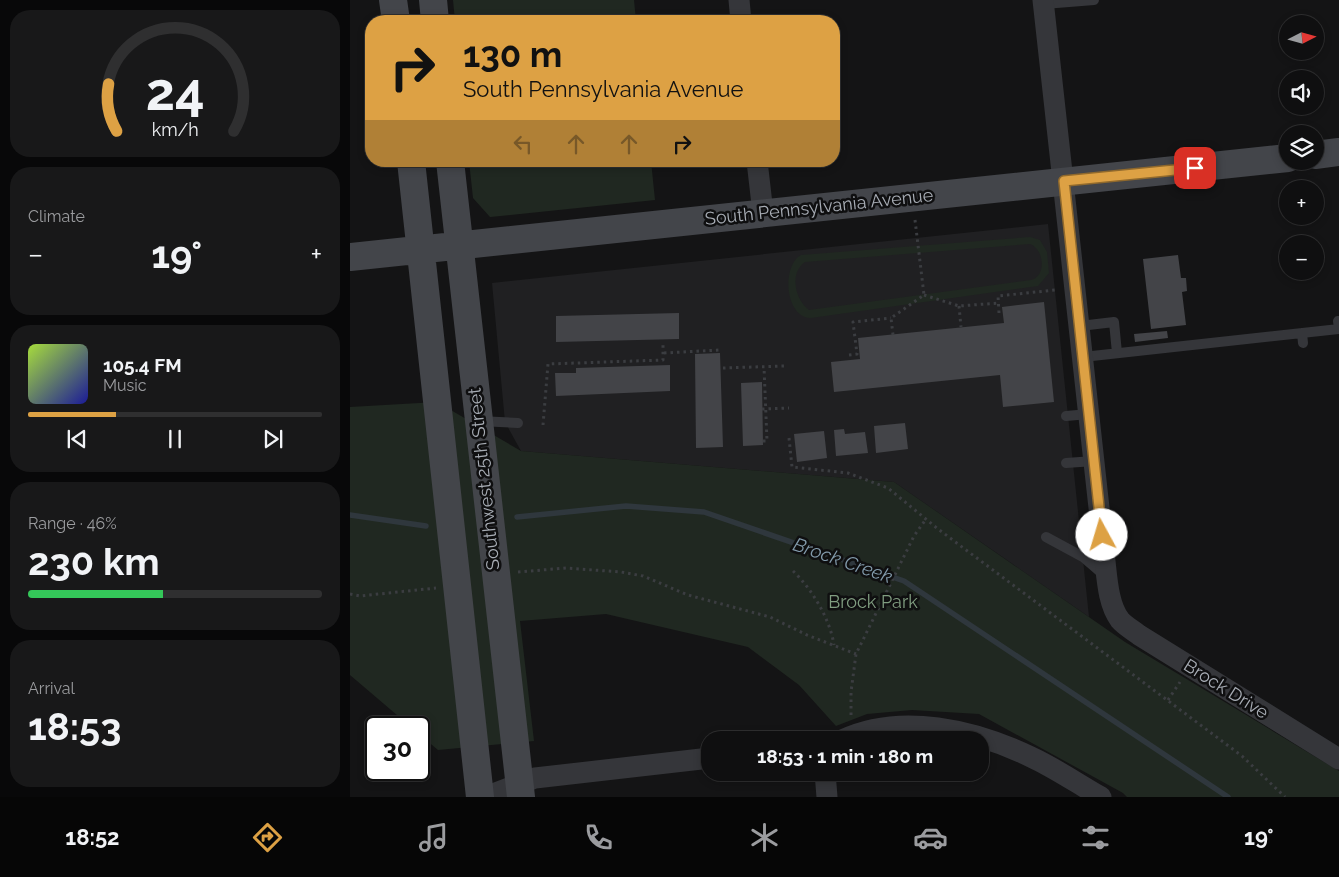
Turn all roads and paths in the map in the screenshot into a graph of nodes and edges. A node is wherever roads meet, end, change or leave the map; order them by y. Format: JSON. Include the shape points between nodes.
{"nodes":[{"id":1,"x":393,"y":0,"type":"edge"},
{"id":2,"x":433,"y":0,"type":"edge"},
{"id":3,"x":739,"y":0,"type":"edge"},
{"id":4,"x":1094,"y":0,"type":"edge"},
{"id":5,"x":1044,"y":2,"type":"edge"},
{"id":6,"x":395,"y":15,"type":"edge"},
{"id":7,"x":434,"y":15,"type":"edge"},
{"id":8,"x":740,"y":15,"type":"edge"},
{"id":9,"x":1339,"y":152,"type":"edge"},
{"id":10,"x":1324,"y":154,"type":"edge"},
{"id":11,"x":1279,"y":159,"type":"edge"},
{"id":12,"x":412,"y":167,"type":"edge"},
{"id":13,"x":451,"y":167,"type":"edge"},
{"id":14,"x":758,"y":167,"type":"edge"},
{"id":15,"x":1064,"y":181,"type":"junction"},
{"id":16,"x":763,"y":213,"type":"junction"},
{"id":17,"x":915,"y":217,"type":"dead end"},
{"id":18,"x":458,"y":246,"type":"junction"},
{"id":19,"x":420,"y":250,"type":"junction"},
{"id":20,"x":350,"y":257,"type":"edge"},
{"id":21,"x":1057,"y":290,"type":"dead end"},
{"id":22,"x":924,"y":295,"type":"junction"},
{"id":23,"x":998,"y":303,"type":"junction"},
{"id":24,"x":959,"y":306,"type":"junction"},
{"id":25,"x":999,"y":313,"type":"dead end"},
{"id":26,"x":891,"y":318,"type":"junction"},
{"id":27,"x":1338,"y":321,"type":"edge"},
{"id":28,"x":1080,"y":326,"type":"junction"},
{"id":29,"x":961,"y":328,"type":"dead end"},
{"id":30,"x":893,"y":335,"type":"dead end"},
{"id":31,"x":663,"y":342,"type":"dead end"},
{"id":32,"x":719,"y":350,"type":"dead end"},
{"id":33,"x":664,"y":353,"type":"junction"},
{"id":34,"x":1117,"y":353,"type":"junction"},
{"id":35,"x":850,"y":355,"type":"dead end"},
{"id":36,"x":1083,"y":357,"type":"junction"},
{"id":37,"x":784,"y":366,"type":"dead end"},
{"id":38,"x":764,"y":367,"type":"junction"},
{"id":39,"x":723,"y":368,"type":"dead end"},
{"id":40,"x":789,"y":408,"type":"dead end"},
{"id":41,"x":764,"y":409,"type":"junction"},
{"id":42,"x":1089,"y":414,"type":"junction"},
{"id":43,"x":1066,"y":416,"type":"dead end"},
{"id":44,"x":478,"y":421,"type":"junction"},
{"id":45,"x":518,"y":423,"type":"dead end"},
{"id":46,"x":543,"y":424,"type":"dead end"},
{"id":47,"x":789,"y":438,"type":"dead end"},
{"id":48,"x":763,"y":441,"type":"dead end"},
{"id":49,"x":1094,"y":461,"type":"junction"},
{"id":50,"x":1066,"y":463,"type":"dead end"},
{"id":51,"x":926,"y":519,"type":"junction"},
{"id":52,"x":1046,"y":537,"type":"dead end"},
{"id":53,"x":793,"y":571,"type":"dead end"},
{"id":54,"x":1108,"y":579,"type":"junction"},
{"id":55,"x":496,"y":581,"type":"junction"},
{"id":56,"x":457,"y":586,"type":"junction"},
{"id":57,"x":350,"y":594,"type":"edge"},
{"id":58,"x":503,"y":641,"type":"junction"},
{"id":59,"x":834,"y":644,"type":"junction"},
{"id":60,"x":464,"y":646,"type":"junction"},
{"id":61,"x":856,"y":654,"type":"junction"},
{"id":62,"x":848,"y":731,"type":"edge"},
{"id":63,"x":871,"y":731,"type":"edge"},
{"id":64,"x":953,"y":731,"type":"edge"},
{"id":65,"x":989,"y":740,"type":"edge"},
{"id":66,"x":701,"y":759,"type":"edge"},
{"id":67,"x":1339,"y":760,"type":"edge"},
{"id":68,"x":826,"y":781,"type":"edge"},
{"id":69,"x":520,"y":791,"type":"edge"},
{"id":70,"x":480,"y":797,"type":"edge"},
{"id":71,"x":485,"y":797,"type":"edge"},
{"id":72,"x":827,"y":797,"type":"edge"},
{"id":73,"x":1101,"y":797,"type":"edge"},
{"id":74,"x":1284,"y":797,"type":"edge"}],
"edges":[{"from":1,"to":6,"type":"street"},
{"from":2,"to":7,"type":"street"},
{"from":3,"to":8,"type":"street"},
{"from":4,"to":5,"type":"lane"},
{"from":5,"to":15,"type":"street"},
{"from":9,"to":10,"type":"street"},
{"from":11,"to":15,"type":"street","name":"South Pennsylvania Avenue"},
{"from":12,"to":19,"type":"street"},
{"from":13,"to":18,"type":"street","name":"Southwest 25th Street"},
{"from":14,"to":16,"type":"street"},
{"from":15,"to":16,"type":"street","name":"South Pennsylvania Avenue"},
{"from":15,"to":28,"type":"street"},
{"from":16,"to":18,"type":"street","name":"South Pennsylvania Avenue"},
{"from":17,"to":22,"type":"path"},
{"from":18,"to":19,"type":"street","name":"South Pennsylvania Avenue"},
{"from":18,"to":44,"type":"street","name":"Southwest 25th Street"},
{"from":19,"to":20,"type":"street","name":"South Pennsylvania Avenue"},
{"from":19,"to":56,"type":"street"},
{"from":21,"to":23,"type":"path","via":[[998,296]]},
{"from":22,"to":24,"type":"path"},
{"from":22,"to":26,"type":"path"},
{"from":23,"to":24,"type":"path"},
{"from":23,"to":25,"type":"path"},
{"from":24,"to":29,"type":"path"},
{"from":26,"to":30,"type":"path"},
{"from":26,"to":35,"type":"path","via":[[853,322],[856,354]]},
{"from":27,"to":34,"type":"lane","via":[[1339,329],[1303,338]]},
{"from":28,"to":34,"type":"lane","via":[[1114,322]]},
{"from":28,"to":36,"type":"street"},
{"from":31,"to":33,"type":"path"},
{"from":32,"to":33,"type":"path"},
{"from":33,"to":46,"type":"path","via":[[663,360],[548,364]]},
{"from":34,"to":36,"type":"lane"},
{"from":36,"to":42,"type":"street"},
{"from":37,"to":38,"type":"path"},
{"from":38,"to":39,"type":"path"},
{"from":38,"to":41,"type":"path"},
{"from":40,"to":41,"type":"path"},
{"from":41,"to":48,"type":"path","via":[[767,441]]},
{"from":42,"to":43,"type":"lane"},
{"from":42,"to":49,"type":"street"},
{"from":44,"to":45,"type":"lane"},
{"from":44,"to":55,"type":"street","name":"Southwest 25th Street"},
{"from":47,"to":51,"type":"path","via":[[792,467],[848,473],[880,484],[893,490]]},
{"from":49,"to":50,"type":"lane"},
{"from":49,"to":54,"type":"street"},
{"from":51,"to":61,"type":"path","via":[[874,613]]},
{"from":51,"to":74,"type":"path","via":[[1229,746],[1259,770]]},
{"from":52,"to":54,"type":"lane","via":[[1083,557]]},
{"from":53,"to":59,"type":"path","via":[[813,597]]},
{"from":54,"to":67,"type":"street","name":"Brock Drive","via":[[1117,613],[1126,625]]},
{"from":55,"to":58,"type":"street","name":"Southwest 25th Street"},
{"from":55,"to":59,"type":"path","via":[[536,569],[566,568],[643,576],[705,600],[770,617]]},
{"from":56,"to":57,"type":"path","via":[[360,596]]},
{"from":56,"to":60,"type":"street"},
{"from":58,"to":60,"type":"street"},
{"from":58,"to":69,"type":"street","name":"Southwest 25th Street"},
{"from":59,"to":61,"type":"path"},
{"from":60,"to":70,"type":"street"},
{"from":61,"to":62,"type":"path"},
{"from":63,"to":64,"type":"street","via":[[917,727]]},
{"from":65,"to":73,"type":"street","via":[[1030,756]]},
{"from":66,"to":69,"type":"street","via":[[535,778]]},
{"from":68,"to":72,"type":"street"},
{"from":69,"to":71,"type":"street"}]}
